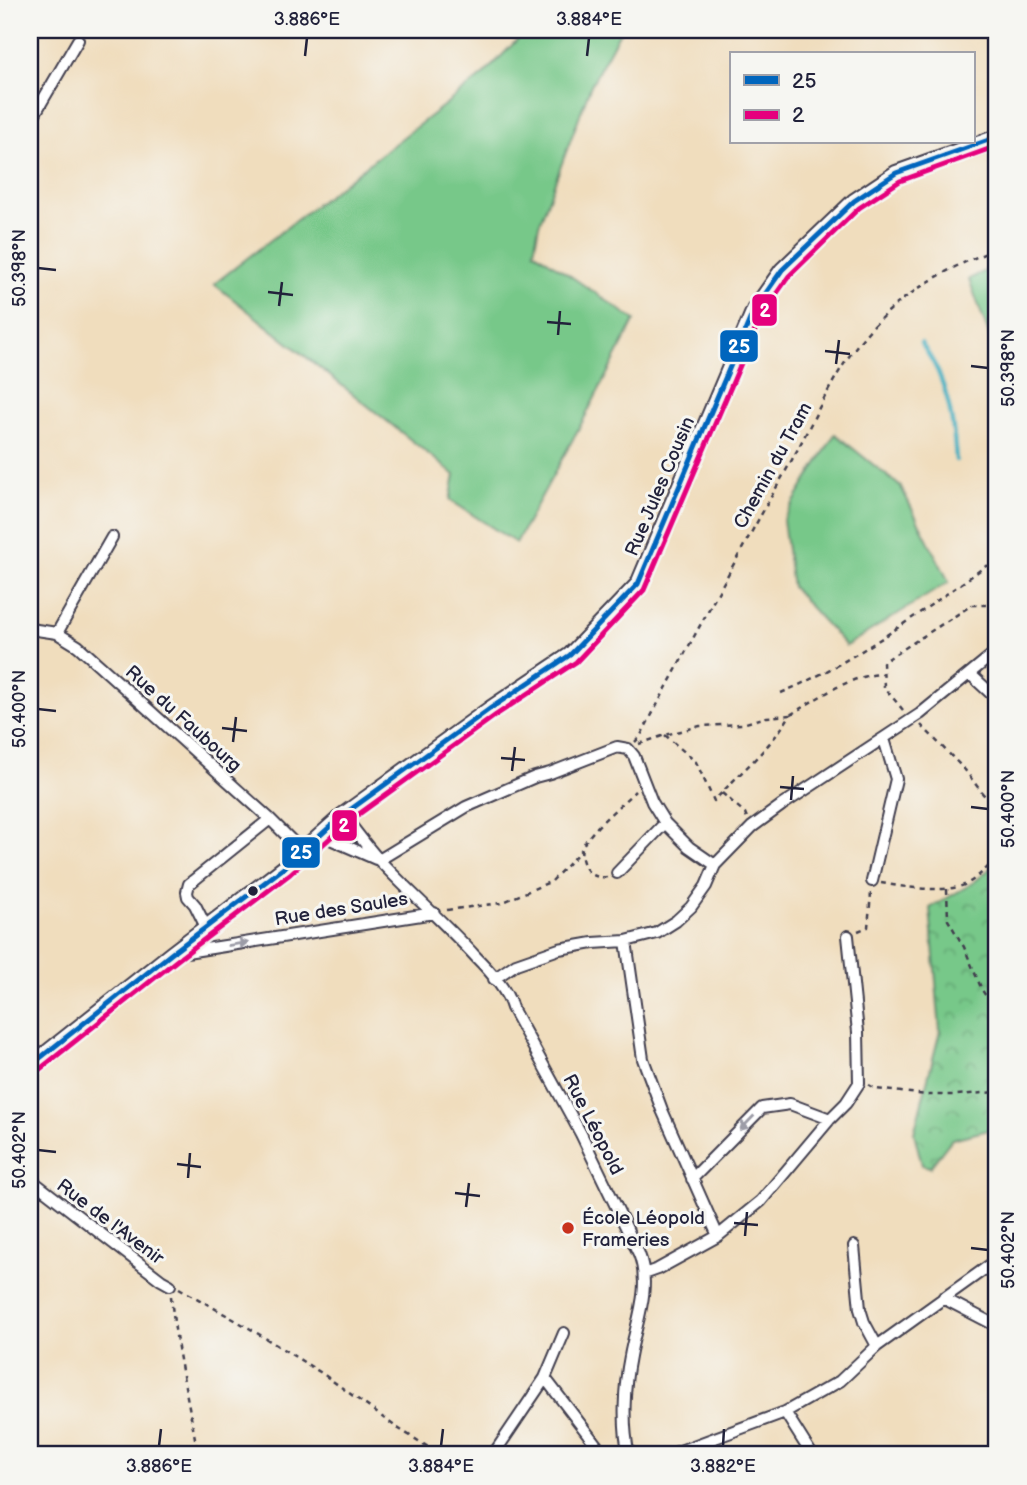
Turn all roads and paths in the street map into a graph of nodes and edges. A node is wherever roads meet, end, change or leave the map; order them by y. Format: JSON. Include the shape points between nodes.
{"nodes":[{"id":1,"x":78,"y":40,"type":"dead end"},
{"id":2,"x":30,"y":122,"type":"edge"},
{"id":3,"x":997,"y":137,"type":"edge"},
{"id":4,"x":997,"y":249,"type":"edge"},
{"id":5,"x":112,"y":537,"type":"dead end"},
{"id":6,"x":997,"y":565,"type":"edge"},
{"id":7,"x":997,"y":606,"type":"edge"},
{"id":8,"x":30,"y":629,"type":"edge"},
{"id":9,"x":57,"y":633,"type":"junction"},
{"id":10,"x":997,"y":651,"type":"edge"},
{"id":11,"x":883,"y":674,"type":"junction"},
{"id":12,"x":970,"y":674,"type":"junction"},
{"id":13,"x":781,"y":693,"type":"dead end"},
{"id":14,"x":997,"y":699,"type":"edge"},
{"id":15,"x":790,"y":715,"type":"junction"},
{"id":16,"x":914,"y":719,"type":"junction"},
{"id":17,"x":665,"y":734,"type":"junction"},
{"id":18,"x":884,"y":739,"type":"junction"},
{"id":19,"x":628,"y":749,"type":"junction"},
{"id":20,"x":644,"y":783,"type":"junction"},
{"id":21,"x":721,"y":792,"type":"junction"},
{"id":22,"x":997,"y":807,"type":"edge"},
{"id":23,"x":343,"y":815,"type":"junction"},
{"id":24,"x":270,"y":819,"type":"junction"},
{"id":25,"x":665,"y":823,"type":"junction"},
{"id":26,"x":752,"y":827,"type":"junction"},
{"id":27,"x":321,"y":835,"type":"junction"},
{"id":28,"x":582,"y":849,"type":"junction"},
{"id":29,"x":303,"y":852,"type":"junction"},
{"id":30,"x":997,"y":858,"type":"edge"},
{"id":31,"x":379,"y":860,"type":"junction"},
{"id":32,"x":715,"y":865,"type":"junction"},
{"id":33,"x":617,"y":873,"type":"joint"},
{"id":34,"x":872,"y":881,"type":"junction"},
{"id":35,"x":947,"y":888,"type":"junction"},
{"id":36,"x":434,"y":913,"type":"junction"},
{"id":37,"x":206,"y":927,"type":"junction"},
{"id":38,"x":848,"y":936,"type":"joint"},
{"id":39,"x":626,"y":941,"type":"junction"},
{"id":40,"x":171,"y":954,"type":"junction"},
{"id":41,"x":494,"y":979,"type":"junction"},
{"id":42,"x":997,"y":1013,"type":"edge"},
{"id":43,"x":30,"y":1066,"type":"edge"},
{"id":44,"x":859,"y":1078,"type":"junction"},
{"id":45,"x":997,"y":1092,"type":"edge"},
{"id":46,"x":830,"y":1119,"type":"junction"},
{"id":47,"x":30,"y":1179,"type":"edge"},
{"id":48,"x":692,"y":1179,"type":"junction"},
{"id":49,"x":718,"y":1236,"type":"junction"},
{"id":50,"x":854,"y":1246,"type":"dead end"},
{"id":51,"x":995,"y":1262,"type":"edge"},
{"id":52,"x":644,"y":1274,"type":"junction"},
{"id":53,"x":170,"y":1285,"type":"junction"},
{"id":54,"x":943,"y":1298,"type":"junction"},
{"id":55,"x":997,"y":1326,"type":"edge"},
{"id":56,"x":564,"y":1333,"type":"dead end"},
{"id":57,"x":877,"y":1346,"type":"junction"},
{"id":58,"x":545,"y":1378,"type":"junction"},
{"id":59,"x":785,"y":1412,"type":"junction"},
{"id":60,"x":198,"y":1455,"type":"edge"},
{"id":61,"x":441,"y":1455,"type":"edge"},
{"id":62,"x":493,"y":1455,"type":"edge"},
{"id":63,"x":604,"y":1455,"type":"edge"},
{"id":64,"x":629,"y":1455,"type":"edge"},
{"id":65,"x":669,"y":1455,"type":"edge"},
{"id":66,"x":812,"y":1455,"type":"edge"}],
"edges":[{"from":1,"to":2,"type":"street"},
{"from":3,"to":23,"type":"street","name":"Rue Jules Cousin","via":[[897,173],[854,201],[782,271],[754,310],[638,584],[570,655]]},
{"from":4,"to":19,"type":"path","name":"Chemin du Tram","via":[[943,273],[902,302],[847,359],[640,737]]},
{"from":5,"to":9,"type":"street"},
{"from":6,"to":13,"type":"path","via":[[986,566],[859,654]]},
{"from":7,"to":11,"type":"path","via":[[972,606],[883,662]]},
{"from":8,"to":9,"type":"street","name":"Rue du Faubourg"},
{"from":9,"to":24,"type":"street","name":"Rue du Faubourg","via":[[78,646]]},
{"from":10,"to":12,"type":"street"},
{"from":11,"to":15,"type":"path","via":[[853,681]]},
{"from":11,"to":16,"type":"path","via":[[884,687]]},
{"from":12,"to":14,"type":"street"},
{"from":12,"to":16,"type":"street"},
{"from":15,"to":17,"type":"path"},
{"from":15,"to":21,"type":"path"},
{"from":16,"to":18,"type":"street"},
{"from":16,"to":22,"type":"path"},
{"from":17,"to":19,"type":"path"},
{"from":17,"to":21,"type":"path","via":[[696,762],[714,801]]},
{"from":18,"to":26,"type":"street"},
{"from":18,"to":34,"type":"street","via":[[896,779]]},
{"from":19,"to":20,"type":"street"},
{"from":19,"to":31,"type":"street","via":[[614,748],[524,781],[466,807]]},
{"from":20,"to":25,"type":"street"},
{"from":20,"to":28,"type":"path"},
{"from":21,"to":26,"type":"path","via":[[745,813]]},
{"from":23,"to":27,"type":"street","name":"Rue Jules Cousin"},
{"from":23,"to":31,"type":"street","name":"Rue Léopold"},
{"from":24,"to":29,"type":"street","name":"Rue du Faubourg"},
{"from":24,"to":37,"type":"street","via":[[189,884],[188,897]]},
{"from":25,"to":32,"type":"street"},
{"from":25,"to":33,"type":"street"},
{"from":26,"to":32,"type":"street"},
{"from":27,"to":29,"type":"street","name":"Rue des Saules"},
{"from":27,"to":31,"type":"street","name":"Rue Léopold"},
{"from":28,"to":33,"type":"path","via":[[590,873],[600,878]]},
{"from":28,"to":36,"type":"path","via":[[552,881],[501,903]]},
{"from":29,"to":37,"type":"street","name":"Rue des Saules"},
{"from":30,"to":35,"type":"path","via":[[971,880]]},
{"from":31,"to":36,"type":"street","name":"Rue Léopold"},
{"from":32,"to":39,"type":"street","via":[[706,886],[676,921],[657,933]]},
{"from":34,"to":35,"type":"path"},
{"from":34,"to":38,"type":"path","via":[[868,927]]},
{"from":35,"to":42,"type":"path","via":[[948,920]]},
{"from":40,"to":36,"type":"street","name":"Rue des Saules","one_way":true},
{"from":36,"to":41,"type":"street","name":"Rue Léopold"},
{"from":37,"to":40,"type":"street","name":"Rue des Saules"},
{"from":38,"to":44,"type":"street"},
{"from":39,"to":41,"type":"street","via":[[559,949],[516,964]]},
{"from":39,"to":48,"type":"street","via":[[643,1059]]},
{"from":40,"to":43,"type":"street","name":"Rue des Saules"},
{"from":41,"to":52,"type":"street","name":"Rue Léopold","via":[[581,1134],[639,1254]]},
{"from":44,"to":45,"type":"path","via":[[876,1088],[927,1095]]},
{"from":44,"to":46,"type":"street","via":[[846,1103]]},
{"from":46,"to":48,"type":"street","one_way":true,"via":[[790,1104],[762,1108]]},
{"from":46,"to":49,"type":"street","via":[[761,1201]]},
{"from":47,"to":53,"type":"street","name":"Rue de l'Avenir"},
{"from":48,"to":49,"type":"street"},
{"from":49,"to":52,"type":"street"},
{"from":50,"to":57,"type":"street","via":[[860,1309]]},
{"from":51,"to":54,"type":"street"},
{"from":52,"to":64,"type":"street","name":"Rue Léopold","via":[[628,1370],[625,1418]]},
{"from":53,"to":60,"type":"path","name":"Rue de l'Avenir","via":[[175,1338]]},
{"from":53,"to":61,"type":"path","via":[[323,1374]]},
{"from":54,"to":55,"type":"street"},
{"from":54,"to":57,"type":"street"},
{"from":56,"to":58,"type":"street"},
{"from":57,"to":59,"type":"street","via":[[839,1381]]},
{"from":58,"to":62,"type":"street"},
{"from":58,"to":63,"type":"street"},
{"from":59,"to":65,"type":"street"},
{"from":59,"to":66,"type":"street"}]}
